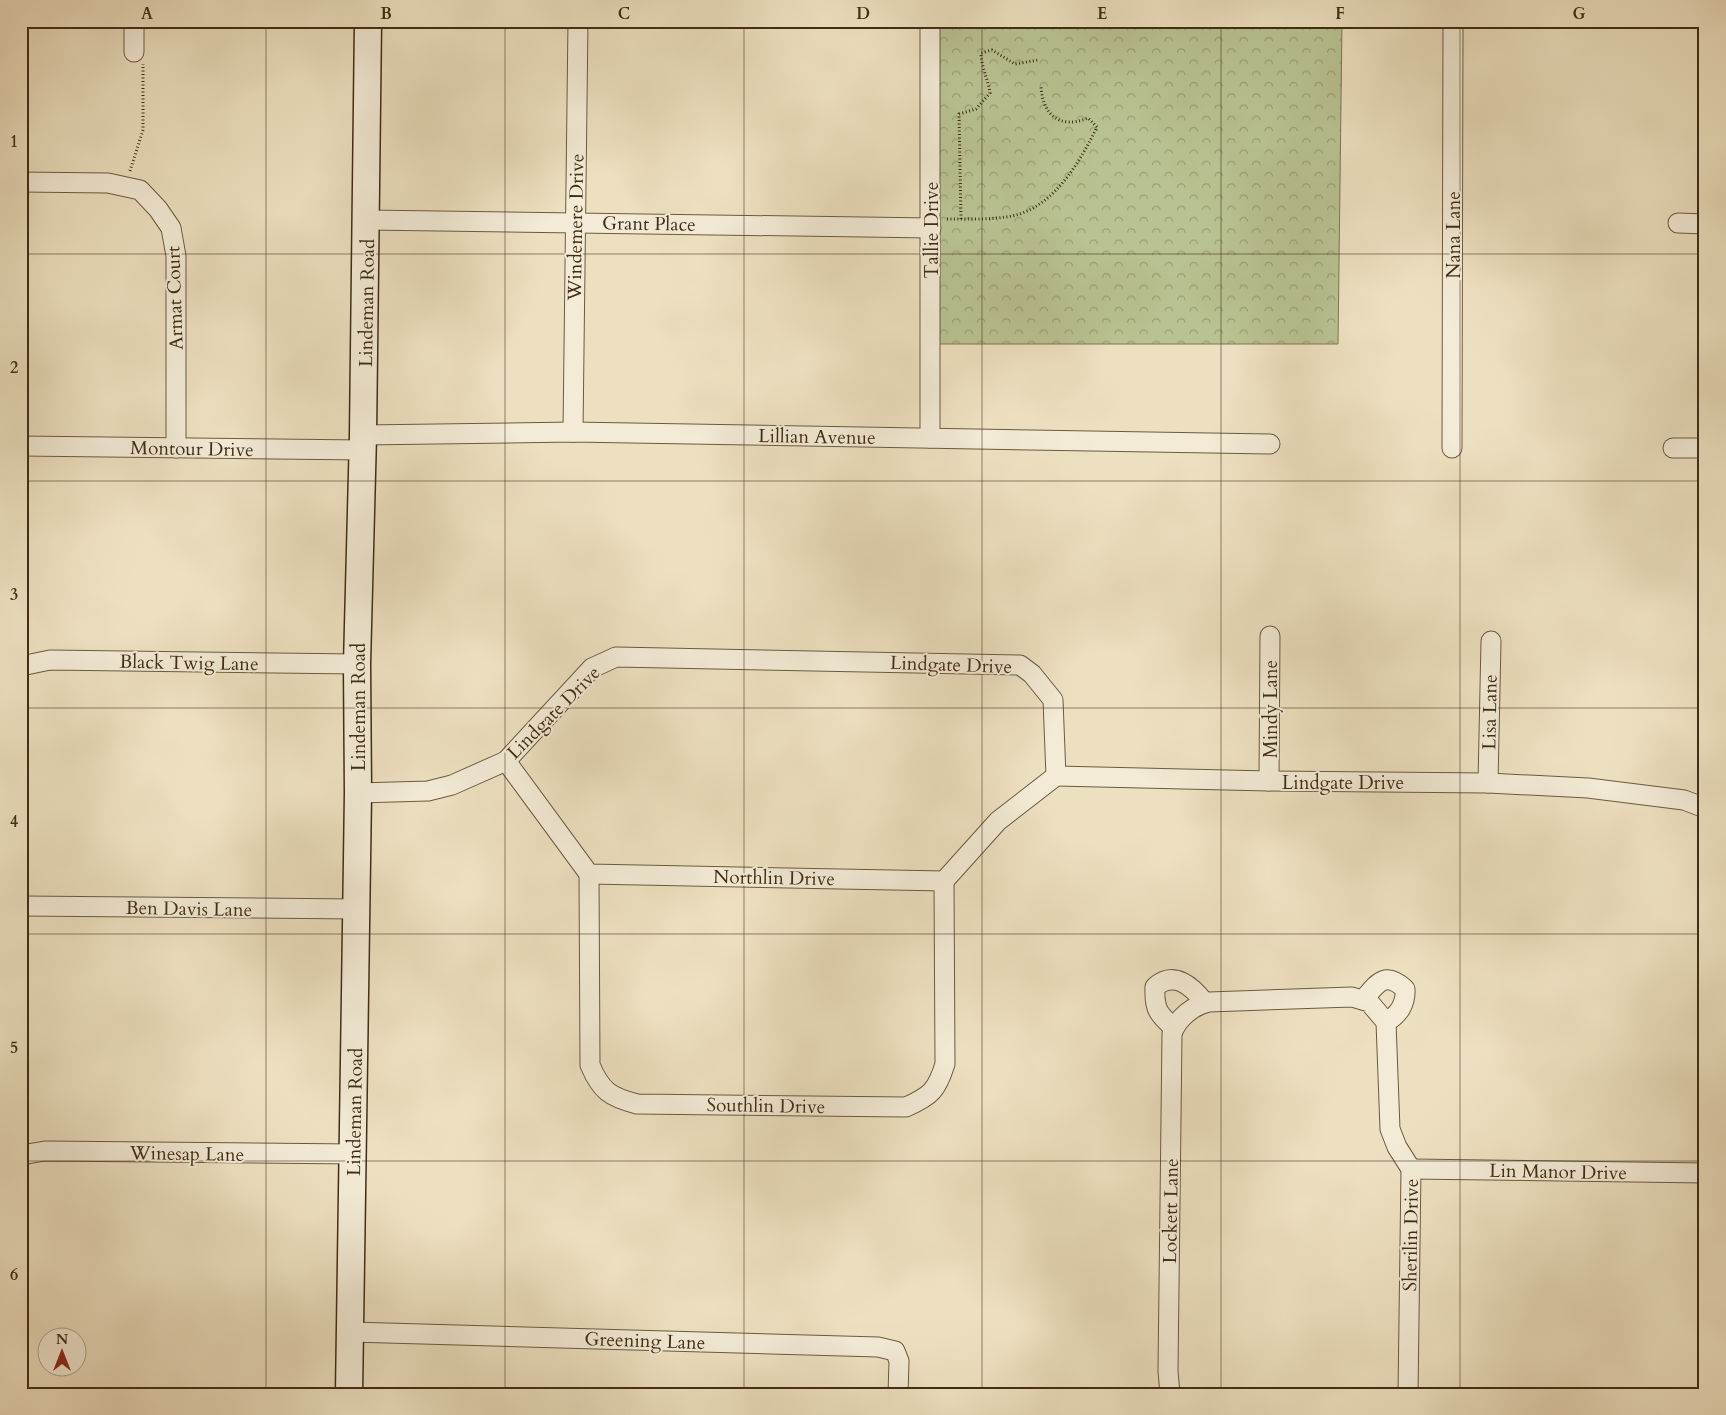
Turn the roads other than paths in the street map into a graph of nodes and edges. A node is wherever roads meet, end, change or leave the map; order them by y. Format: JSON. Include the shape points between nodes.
{"nodes":[{"id":1,"x":134,"y":21,"type":"edge"},
{"id":2,"x":368,"y":21,"type":"edge"},
{"id":3,"x":578,"y":21,"type":"edge"},
{"id":4,"x":930,"y":21,"type":"edge"},
{"id":5,"x":1453,"y":21,"type":"edge"},
{"id":6,"x":134,"y":52,"type":"road end"},
{"id":7,"x":21,"y":182,"type":"edge"},
{"id":8,"x":367,"y":220,"type":"junction"},
{"id":9,"x":574,"y":222,"type":"junction"},
{"id":10,"x":931,"y":223,"type":"junction"},
{"id":11,"x":1678,"y":223,"type":"dead end"},
{"id":12,"x":1705,"y":224,"type":"edge"},
{"id":13,"x":573,"y":432,"type":"junction"},
{"id":14,"x":930,"y":438,"type":"junction"},
{"id":15,"x":363,"y":442,"type":"junction"},
{"id":16,"x":1270,"y":444,"type":"dead end"},
{"id":17,"x":21,"y":446,"type":"edge"},
{"id":18,"x":176,"y":448,"type":"junction"},
{"id":19,"x":1452,"y":448,"type":"dead end"},
{"id":20,"x":1673,"y":448,"type":"dead end"},
{"id":21,"x":1705,"y":448,"type":"edge"},
{"id":22,"x":1270,"y":636,"type":"dead end"},
{"id":23,"x":1491,"y":641,"type":"dead end"},
{"id":24,"x":357,"y":664,"type":"junction"},
{"id":25,"x":21,"y":666,"type":"edge"},
{"id":26,"x":506,"y":761,"type":"junction"},
{"id":27,"x":1056,"y":776,"type":"junction"},
{"id":28,"x":1269,"y":782,"type":"junction"},
{"id":29,"x":1488,"y":783,"type":"junction"},
{"id":30,"x":358,"y":793,"type":"junction"},
{"id":31,"x":1705,"y":808,"type":"edge"},
{"id":32,"x":589,"y":874,"type":"junction"},
{"id":33,"x":944,"y":881,"type":"junction"},
{"id":34,"x":21,"y":906,"type":"edge"},
{"id":35,"x":357,"y":909,"type":"junction"},
{"id":36,"x":1363,"y":1000,"type":"junction"},
{"id":37,"x":1204,"y":1003,"type":"junction"},
{"id":38,"x":1180,"y":1021,"type":"junction"},
{"id":39,"x":1386,"y":1022,"type":"junction"},
{"id":40,"x":354,"y":1154,"type":"junction"},
{"id":41,"x":21,"y":1156,"type":"edge"},
{"id":42,"x":1411,"y":1169,"type":"junction"},
{"id":43,"x":1705,"y":1173,"type":"edge"},
{"id":44,"x":351,"y":1332,"type":"junction"},
{"id":45,"x":349,"y":1394,"type":"edge"},
{"id":46,"x":898,"y":1394,"type":"edge"},
{"id":47,"x":1170,"y":1394,"type":"edge"},
{"id":48,"x":1408,"y":1394,"type":"edge"}],
"edges":[{"from":1,"to":6,"type":"street"},
{"from":2,"to":8,"type":"street","name":"Lindeman Road"},
{"from":3,"to":9,"type":"street","name":"Windemere Drive"},
{"from":4,"to":10,"type":"street","name":"Tallie Drive"},
{"from":5,"to":19,"type":"street","name":"Nana Lane"},
{"from":7,"to":18,"type":"street","name":"Armat Court","via":[[108,183],[140,190],[171,228],[176,256]]},
{"from":8,"to":9,"type":"street","name":"Grant Place"},
{"from":8,"to":15,"type":"street","name":"Lindeman Road"},
{"from":9,"to":10,"type":"street","name":"Grant Place"},
{"from":9,"to":13,"type":"street","name":"Windemere Drive"},
{"from":10,"to":14,"type":"street","name":"Tallie Drive"},
{"from":11,"to":12,"type":"street"},
{"from":13,"to":14,"type":"street","name":"Lillian Avenue"},
{"from":13,"to":15,"type":"street","name":"Lillian Avenue"},
{"from":14,"to":16,"type":"street","name":"Lillian Avenue"},
{"from":15,"to":18,"type":"street","name":"Montour Drive"},
{"from":15,"to":24,"type":"street","name":"Lindeman Road"},
{"from":17,"to":18,"type":"street","name":"Montour Drive"},
{"from":20,"to":21,"type":"street"},
{"from":22,"to":28,"type":"street","name":"Mindy Lane"},
{"from":23,"to":29,"type":"street","name":"Lisa Lane"},
{"from":24,"to":25,"type":"street","name":"Black Twig Lane","via":[[50,660]]},
{"from":24,"to":30,"type":"street","name":"Lindeman Road"},
{"from":26,"to":27,"type":"street","name":"Lindgate Drive","via":[[592,668],[616,657],[1020,665],[1032,674],[1053,700]]},
{"from":26,"to":30,"type":"street","name":"Lindgate Drive","via":[[452,785],[428,791]]},
{"from":26,"to":32,"type":"street"},
{"from":27,"to":28,"type":"street","name":"Lindgate Drive"},
{"from":27,"to":33,"type":"street","via":[[998,821]]},
{"from":28,"to":29,"type":"street","name":"Lindgate Drive"},
{"from":29,"to":31,"type":"street","name":"Lindgate Drive","via":[[1588,788],[1684,800]]},
{"from":30,"to":35,"type":"street","name":"Lindeman Road"},
{"from":32,"to":33,"type":"street","name":"Northlin Drive"},
{"from":32,"to":33,"type":"street","name":"Southlin Drive","via":[[590,1065],[598,1084],[618,1099],[637,1104],[906,1107],[926,1099],[939,1084],[945,1064]]},
{"from":34,"to":35,"type":"street","name":"Ben Davis Lane"},
{"from":35,"to":40,"type":"street","name":"Lindeman Road"},
{"from":36,"to":37,"type":"street","via":[[1352,997]]},
{"from":36,"to":39,"type":"street","via":[[1369,1002]]},
{"from":36,"to":39,"type":"street","via":[[1378,982],[1396,981],[1404,989],[1406,999],[1394,1018]]},
{"from":37,"to":38,"type":"street"},
{"from":37,"to":38,"type":"street","via":[[1185,983],[1174,979],[1162,980],[1155,987],[1154,1000],[1159,1015]]},
{"from":38,"to":47,"type":"street","name":"Lockett Lane","via":[[1172,1034]]},
{"from":39,"to":42,"type":"street","name":"Sherilin Drive","via":[[1390,1128]]},
{"from":40,"to":41,"type":"street","name":"Winesap Lane","via":[[45,1151]]},
{"from":40,"to":44,"type":"street","name":"Lindeman Road"},
{"from":42,"to":43,"type":"street","name":"Lin Manor Drive"},
{"from":42,"to":48,"type":"street","name":"Sherilin Drive"},
{"from":44,"to":45,"type":"street","name":"Lindeman Road"},
{"from":44,"to":46,"type":"street","name":"Greening Lane","via":[[878,1347],[895,1351]]}]}
